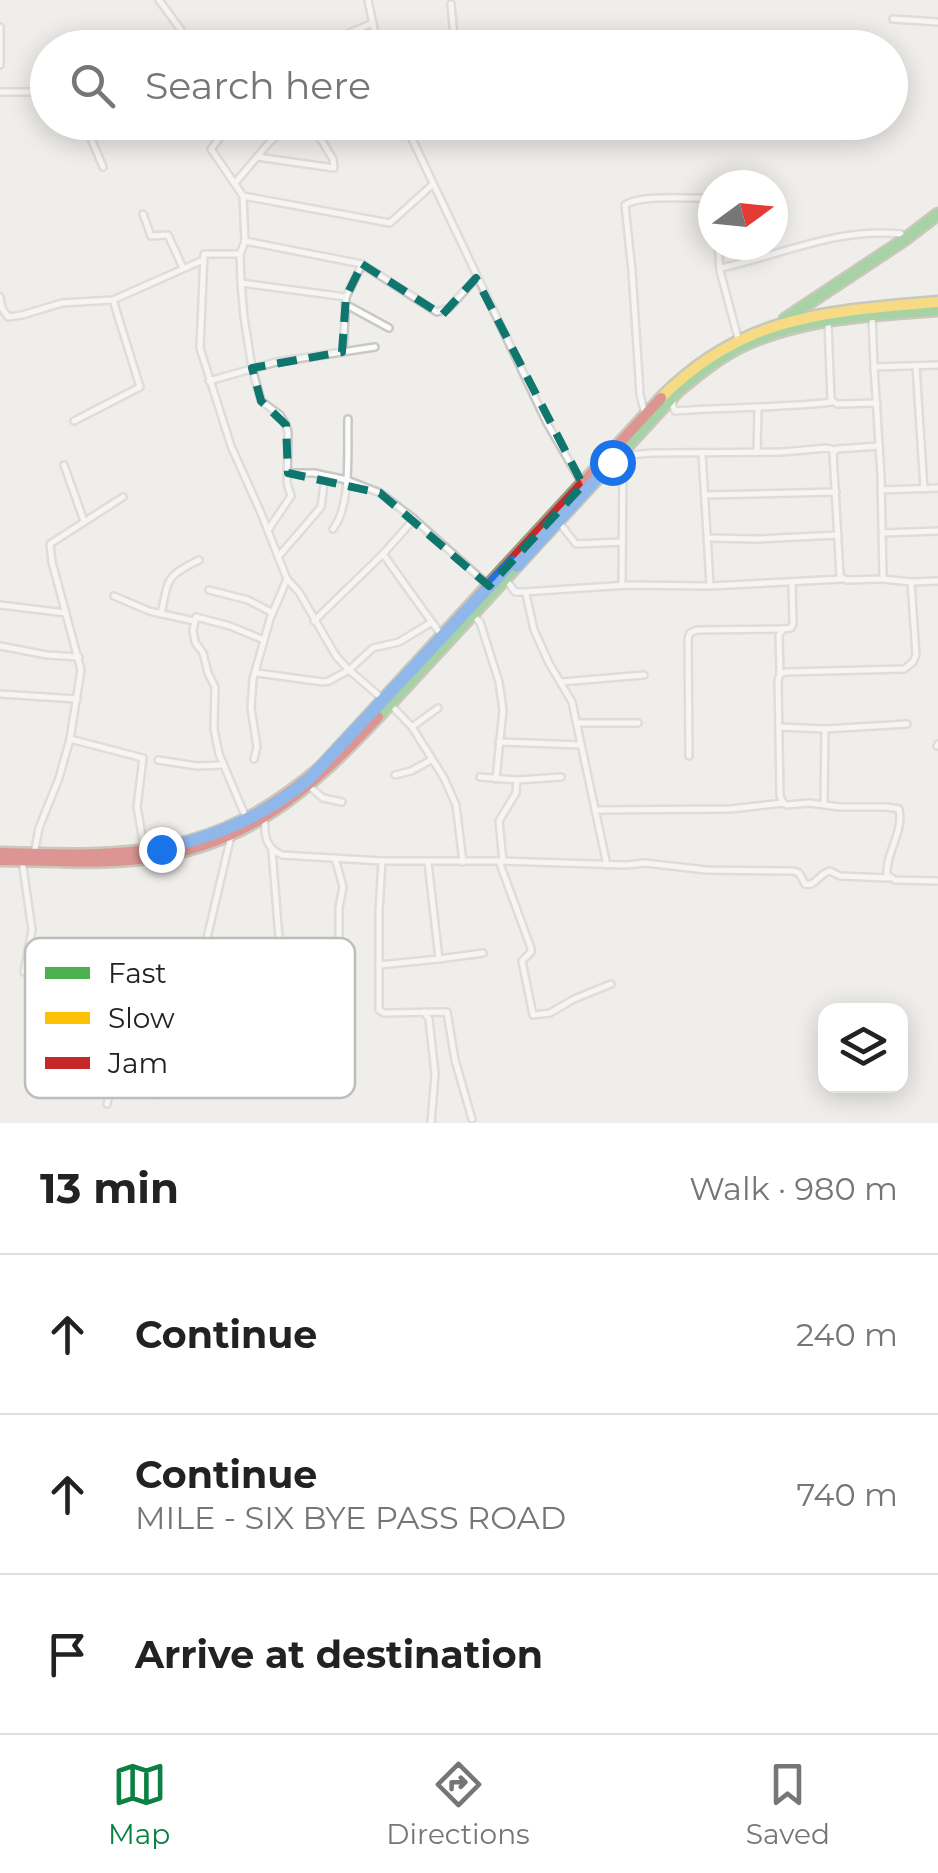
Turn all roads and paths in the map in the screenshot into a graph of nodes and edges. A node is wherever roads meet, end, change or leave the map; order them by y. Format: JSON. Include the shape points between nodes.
{"nodes":[{"id":1,"x":159,"y":0,"type":"edge"},
{"id":2,"x":368,"y":0,"type":"edge"},
{"id":3,"x":451,"y":4,"type":"dead end"},
{"id":4,"x":894,"y":19,"type":"dead end"},
{"id":5,"x":938,"y":22,"type":"edge"},
{"id":6,"x":373,"y":23,"type":"junction"},
{"id":7,"x":0,"y":27,"type":"edge"},
{"id":8,"x":181,"y":30,"type":"edge"},
{"id":9,"x":356,"y":30,"type":"edge"},
{"id":10,"x":374,"y":30,"type":"edge"},
{"id":11,"x":453,"y":30,"type":"edge"},
{"id":12,"x":0,"y":65,"type":"edge"},
{"id":13,"x":0,"y":92,"type":"edge"},
{"id":14,"x":30,"y":92,"type":"edge"},
{"id":15,"x":92,"y":140,"type":"edge"},
{"id":16,"x":219,"y":140,"type":"edge"},
{"id":17,"x":274,"y":140,"type":"edge"},
{"id":18,"x":322,"y":140,"type":"edge"},
{"id":19,"x":412,"y":140,"type":"edge"},
{"id":20,"x":258,"y":157,"type":"junction"},
{"id":21,"x":103,"y":167,"type":"dead end"},
{"id":22,"x":235,"y":183,"type":"junction"},
{"id":23,"x":433,"y":184,"type":"junction"},
{"id":24,"x":243,"y":196,"type":"junction"},
{"id":25,"x":698,"y":198,"type":"edge"},
{"id":26,"x":143,"y":214,"type":"dead end"},
{"id":27,"x":938,"y":214,"type":"edge"},
{"id":28,"x":904,"y":240,"type":"junction"},
{"id":29,"x":245,"y":241,"type":"junction"},
{"id":30,"x":240,"y":254,"type":"junction"},
{"id":31,"x":203,"y":260,"type":"junction"},
{"id":32,"x":720,"y":260,"type":"edge"},
{"id":33,"x":362,"y":264,"type":"junction"},
{"id":34,"x":721,"y":268,"type":"junction"},
{"id":35,"x":183,"y":269,"type":"junction"},
{"id":36,"x":476,"y":278,"type":"junction"},
{"id":37,"x":241,"y":283,"type":"junction"},
{"id":38,"x":0,"y":297,"type":"edge"},
{"id":39,"x":113,"y":300,"type":"junction"},
{"id":40,"x":346,"y":300,"type":"junction"},
{"id":41,"x":938,"y":302,"type":"edge"},
{"id":42,"x":938,"y":310,"type":"edge"},
{"id":43,"x":872,"y":316,"type":"junction"},
{"id":44,"x":4,"y":318,"type":"edge"},
{"id":45,"x":828,"y":319,"type":"junction"},
{"id":46,"x":782,"y":321,"type":"junction"},
{"id":47,"x":390,"y":328,"type":"dead end"},
{"id":48,"x":764,"y":335,"type":"junction"},
{"id":49,"x":738,"y":338,"type":"junction"},
{"id":50,"x":375,"y":346,"type":"dead end"},
{"id":51,"x":343,"y":352,"type":"junction"},
{"id":52,"x":938,"y":364,"type":"edge"},
{"id":53,"x":916,"y":366,"type":"junction"},
{"id":54,"x":874,"y":367,"type":"junction"},
{"id":55,"x":252,"y":368,"type":"junction"},
{"id":56,"x":209,"y":381,"type":"junction"},
{"id":57,"x":673,"y":397,"type":"junction"},
{"id":58,"x":832,"y":402,"type":"junction"},
{"id":59,"x":877,"y":404,"type":"junction"},
{"id":60,"x":758,"y":406,"type":"junction"},
{"id":61,"x":645,"y":414,"type":"junction"},
{"id":62,"x":348,"y":418,"type":"dead end"},
{"id":63,"x":74,"y":420,"type":"dead end"},
{"id":64,"x":879,"y":446,"type":"junction"},
{"id":65,"x":834,"y":450,"type":"junction"},
{"id":66,"x":702,"y":452,"type":"junction"},
{"id":67,"x":757,"y":452,"type":"junction"},
{"id":68,"x":621,"y":456,"type":"junction"},
{"id":69,"x":64,"y":465,"type":"dead end"},
{"id":70,"x":288,"y":473,"type":"junction"},
{"id":71,"x":325,"y":476,"type":"junction"},
{"id":72,"x":347,"y":480,"type":"junction"},
{"id":73,"x":583,"y":485,"type":"junction"},
{"id":74,"x":938,"y":488,"type":"edge"},
{"id":75,"x":924,"y":489,"type":"junction"},
{"id":76,"x":882,"y":490,"type":"junction"},
{"id":77,"x":836,"y":492,"type":"junction"},
{"id":78,"x":704,"y":495,"type":"junction"},
{"id":79,"x":123,"y":497,"type":"dead end"},
{"id":80,"x":414,"y":518,"type":"junction"},
{"id":81,"x":84,"y":521,"type":"junction"},
{"id":82,"x":558,"y":521,"type":"junction"},
{"id":83,"x":333,"y":529,"type":"dead end"},
{"id":84,"x":268,"y":530,"type":"junction"},
{"id":85,"x":938,"y":531,"type":"edge"},
{"id":86,"x":883,"y":532,"type":"junction"},
{"id":87,"x":838,"y":535,"type":"junction"},
{"id":88,"x":709,"y":538,"type":"junction"},
{"id":89,"x":622,"y":542,"type":"junction"},
{"id":90,"x":383,"y":554,"type":"junction"},
{"id":91,"x":278,"y":556,"type":"junction"},
{"id":92,"x":199,"y":560,"type":"dead end"},
{"id":93,"x":514,"y":564,"type":"junction"},
{"id":94,"x":505,"y":578,"type":"junction"},
{"id":95,"x":286,"y":579,"type":"junction"},
{"id":96,"x":842,"y":579,"type":"junction"},
{"id":97,"x":884,"y":579,"type":"junction"},
{"id":98,"x":938,"y":581,"type":"edge"},
{"id":99,"x":911,"y":582,"type":"junction"},
{"id":100,"x":792,"y":583,"type":"junction"},
{"id":101,"x":622,"y":585,"type":"junction"},
{"id":102,"x":489,"y":586,"type":"junction"},
{"id":103,"x":710,"y":586,"type":"junction"},
{"id":104,"x":209,"y":590,"type":"dead end"},
{"id":105,"x":524,"y":592,"type":"junction"},
{"id":106,"x":114,"y":596,"type":"dead end"},
{"id":107,"x":0,"y":605,"type":"edge"},
{"id":108,"x":66,"y":612,"type":"junction"},
{"id":109,"x":272,"y":612,"type":"junction"},
{"id":110,"x":161,"y":614,"type":"junction"},
{"id":111,"x":472,"y":615,"type":"junction"},
{"id":112,"x":194,"y":621,"type":"junction"},
{"id":113,"x":314,"y":621,"type":"junction"},
{"id":114,"x":432,"y":622,"type":"junction"},
{"id":115,"x":783,"y":629,"type":"junction"},
{"id":116,"x":442,"y":636,"type":"junction"},
{"id":117,"x":264,"y":640,"type":"junction"},
{"id":118,"x":0,"y":646,"type":"edge"},
{"id":119,"x":79,"y":657,"type":"junction"},
{"id":120,"x":349,"y":670,"type":"junction"},
{"id":121,"x":256,"y":673,"type":"junction"},
{"id":122,"x":780,"y":674,"type":"junction"},
{"id":123,"x":644,"y":675,"type":"dead end"},
{"id":124,"x":562,"y":682,"type":"junction"},
{"id":125,"x":0,"y":694,"type":"edge"},
{"id":126,"x":78,"y":699,"type":"junction"},
{"id":127,"x":387,"y":701,"type":"junction"},
{"id":128,"x":438,"y":708,"type":"dead end"},
{"id":129,"x":638,"y":723,"type":"dead end"},
{"id":130,"x":578,"y":724,"type":"junction"},
{"id":131,"x":907,"y":724,"type":"dead end"},
{"id":132,"x":412,"y":727,"type":"junction"},
{"id":133,"x":780,"y":727,"type":"junction"},
{"id":134,"x":825,"y":728,"type":"junction"},
{"id":135,"x":70,"y":739,"type":"junction"},
{"id":136,"x":499,"y":742,"type":"junction"},
{"id":137,"x":581,"y":745,"type":"junction"},
{"id":138,"x":689,"y":756,"type":"dead end"},
{"id":139,"x":254,"y":759,"type":"dead end"},
{"id":140,"x":158,"y":760,"type":"dead end"},
{"id":141,"x":432,"y":760,"type":"junction"},
{"id":142,"x":224,"y":765,"type":"junction"},
{"id":143,"x":395,"y":775,"type":"dead end"},
{"id":144,"x":561,"y":776,"type":"dead end"},
{"id":145,"x":480,"y":777,"type":"dead end"},
{"id":146,"x":496,"y":778,"type":"junction"},
{"id":147,"x":516,"y":780,"type":"junction"},
{"id":148,"x":310,"y":787,"type":"junction"},
{"id":149,"x":342,"y":802,"type":"dead end"},
{"id":150,"x":783,"y":803,"type":"junction"},
{"id":151,"x":824,"y":805,"type":"junction"},
{"id":152,"x":594,"y":810,"type":"junction"},
{"id":153,"x":266,"y":818,"type":"junction"},
{"id":154,"x":246,"y":820,"type":"junction"},
{"id":155,"x":231,"y":836,"type":"junction"},
{"id":156,"x":272,"y":850,"type":"junction"},
{"id":157,"x":144,"y":852,"type":"junction"},
{"id":158,"x":34,"y":854,"type":"junction"},
{"id":159,"x":0,"y":857,"type":"edge"},
{"id":160,"x":335,"y":858,"type":"junction"},
{"id":161,"x":22,"y":860,"type":"junction"},
{"id":162,"x":382,"y":861,"type":"junction"},
{"id":163,"x":501,"y":861,"type":"junction"},
{"id":164,"x":428,"y":862,"type":"junction"},
{"id":165,"x":464,"y":862,"type":"junction"},
{"id":166,"x":607,"y":864,"type":"junction"},
{"id":167,"x":890,"y":878,"type":"junction"},
{"id":168,"x":938,"y":880,"type":"edge"},
{"id":169,"x":30,"y":938,"type":"edge"},
{"id":170,"x":205,"y":938,"type":"edge"},
{"id":171,"x":279,"y":938,"type":"edge"},
{"id":172,"x":339,"y":938,"type":"edge"},
{"id":173,"x":483,"y":953,"type":"dead end"},
{"id":174,"x":438,"y":959,"type":"junction"},
{"id":175,"x":379,"y":965,"type":"junction"},
{"id":176,"x":611,"y":984,"type":"dead end"},
{"id":177,"x":424,"y":1012,"type":"junction"},
{"id":178,"x":108,"y":1098,"type":"edge"},
{"id":179,"x":107,"y":1104,"type":"dead end"},
{"id":180,"x":472,"y":1120,"type":"dead end"},
{"id":181,"x":431,"y":1123,"type":"edge"}],
"edges":[{"from":1,"to":8,"type":"street"},
{"from":2,"to":6,"type":"street"},
{"from":3,"to":11,"type":"street"},
{"from":4,"to":5,"type":"street"},
{"from":6,"to":9,"type":"street"},
{"from":6,"to":10,"type":"street"},
{"from":7,"to":12,"type":"street"},
{"from":13,"to":14,"type":"street"},
{"from":15,"to":21,"type":"street"},
{"from":16,"to":22,"type":"street","via":[[212,149]]},
{"from":17,"to":20,"type":"street"},
{"from":18,"to":20,"type":"street","via":[[334,168]]},
{"from":19,"to":23,"type":"street"},
{"from":20,"to":22,"type":"street"},
{"from":22,"to":24,"type":"street"},
{"from":23,"to":24,"type":"street","via":[[390,223]]},
{"from":23,"to":36,"type":"street"},
{"from":24,"to":29,"type":"street"},
{"from":25,"to":61,"type":"street","via":[[625,205]]},
{"from":26,"to":35,"type":"street","via":[[152,236],[168,234]]},
{"from":27,"to":28,"type":"street"},
{"from":28,"to":34,"type":"street","via":[[884,232],[848,234]]},
{"from":28,"to":46,"type":"street"},
{"from":29,"to":30,"type":"street"},
{"from":29,"to":33,"type":"street"},
{"from":30,"to":31,"type":"street","via":[[204,254]]},
{"from":30,"to":37,"type":"street"},
{"from":31,"to":35,"type":"street"},
{"from":31,"to":56,"type":"street","via":[[200,341]]},
{"from":32,"to":34,"type":"street"},
{"from":33,"to":36,"type":"street","via":[[437,312]]},
{"from":33,"to":40,"type":"street"},
{"from":34,"to":49,"type":"street"},
{"from":35,"to":39,"type":"street"},
{"from":36,"to":73,"type":"street"},
{"from":37,"to":40,"type":"street"},
{"from":37,"to":55,"type":"street"},
{"from":38,"to":44,"type":"street"},
{"from":39,"to":44,"type":"street","via":[[62,303]]},
{"from":39,"to":63,"type":"street","via":[[140,388]]},
{"from":40,"to":47,"type":"street"},
{"from":40,"to":51,"type":"street"},
{"from":41,"to":46,"type":"street"},
{"from":42,"to":43,"type":"street"},
{"from":43,"to":45,"type":"street"},
{"from":43,"to":54,"type":"street"},
{"from":45,"to":48,"type":"street"},
{"from":45,"to":58,"type":"street"},
{"from":46,"to":48,"type":"street"},
{"from":46,"to":49,"type":"street"},
{"from":48,"to":57,"type":"street","via":[[703,369]]},
{"from":49,"to":61,"type":"street"},
{"from":50,"to":51,"type":"street"},
{"from":51,"to":55,"type":"street"},
{"from":52,"to":53,"type":"street"},
{"from":53,"to":54,"type":"street"},
{"from":53,"to":75,"type":"street"},
{"from":54,"to":59,"type":"street"},
{"from":55,"to":56,"type":"street"},
{"from":55,"to":70,"type":"street","via":[[261,402],[286,425]]},
{"from":56,"to":84,"type":"street"},
{"from":57,"to":60,"type":"street","via":[[676,411]]},
{"from":57,"to":68,"type":"street"},
{"from":58,"to":59,"type":"street"},
{"from":58,"to":60,"type":"street"},
{"from":59,"to":64,"type":"street"},
{"from":60,"to":67,"type":"street"},
{"from":61,"to":73,"type":"street"},
{"from":62,"to":72,"type":"street"},
{"from":64,"to":65,"type":"street"},
{"from":64,"to":76,"type":"street"},
{"from":65,"to":67,"type":"street"},
{"from":65,"to":77,"type":"street"},
{"from":66,"to":67,"type":"street"},
{"from":66,"to":68,"type":"street"},
{"from":66,"to":78,"type":"street"},
{"from":68,"to":82,"type":"street"},
{"from":68,"to":89,"type":"street"},
{"from":69,"to":81,"type":"street"},
{"from":70,"to":71,"type":"street"},
{"from":70,"to":84,"type":"street","via":[[291,496]]},
{"from":71,"to":72,"type":"street"},
{"from":71,"to":91,"type":"street","via":[[321,507]]},
{"from":72,"to":80,"type":"street"},
{"from":72,"to":83,"type":"street"},
{"from":73,"to":93,"type":"street"},
{"from":74,"to":75,"type":"street"},
{"from":75,"to":76,"type":"street"},
{"from":76,"to":86,"type":"street"},
{"from":77,"to":78,"type":"street"},
{"from":77,"to":87,"type":"street"},
{"from":78,"to":88,"type":"street"},
{"from":79,"to":81,"type":"street"},
{"from":80,"to":90,"type":"street"},
{"from":80,"to":102,"type":"street"},
{"from":81,"to":108,"type":"street","via":[[50,544]]},
{"from":82,"to":89,"type":"street","via":[[576,544]]},
{"from":82,"to":93,"type":"street"},
{"from":84,"to":91,"type":"street"},
{"from":85,"to":86,"type":"street"},
{"from":86,"to":97,"type":"street"},
{"from":87,"to":88,"type":"street"},
{"from":87,"to":96,"type":"street"},
{"from":88,"to":103,"type":"street"},
{"from":89,"to":101,"type":"street"},
{"from":90,"to":113,"type":"street"},
{"from":90,"to":114,"type":"street"},
{"from":91,"to":95,"type":"street"},
{"from":92,"to":110,"type":"street","via":[[166,584]]},
{"from":93,"to":94,"type":"street"},
{"from":93,"to":102,"type":"street"},
{"from":94,"to":105,"type":"street","via":[[515,592]]},
{"from":94,"to":111,"type":"street"},
{"from":95,"to":109,"type":"street"},
{"from":95,"to":113,"type":"street"},
{"from":96,"to":97,"type":"street"},
{"from":96,"to":100,"type":"street"},
{"from":97,"to":99,"type":"street"},
{"from":98,"to":99,"type":"street"},
{"from":99,"to":122,"type":"street","via":[[916,655],[910,666]]},
{"from":100,"to":103,"type":"street"},
{"from":100,"to":115,"type":"street","via":[[794,624]]},
{"from":101,"to":103,"type":"street"},
{"from":101,"to":105,"type":"street"},
{"from":102,"to":116,"type":"street"},
{"from":104,"to":109,"type":"street"},
{"from":105,"to":124,"type":"street","via":[[534,630]]},
{"from":106,"to":110,"type":"street"},
{"from":107,"to":108,"type":"street"},
{"from":108,"to":119,"type":"street"},
{"from":109,"to":117,"type":"street"},
{"from":110,"to":112,"type":"street"},
{"from":111,"to":127,"type":"street"},
{"from":111,"to":136,"type":"street","via":[[499,682]]},
{"from":112,"to":117,"type":"street"},
{"from":112,"to":142,"type":"street","via":[[195,642],[216,687],[214,730]]},
{"from":113,"to":120,"type":"street"},
{"from":114,"to":116,"type":"street"},
{"from":114,"to":120,"type":"street","via":[[373,648]]},
{"from":115,"to":122,"type":"street"},
{"from":115,"to":138,"type":"street","via":[[690,633]]},
{"from":116,"to":127,"type":"street"},
{"from":117,"to":121,"type":"street"},
{"from":118,"to":119,"type":"street"},
{"from":119,"to":126,"type":"street"},
{"from":120,"to":121,"type":"street","via":[[323,682]]},
{"from":120,"to":127,"type":"street"},
{"from":121,"to":139,"type":"street"},
{"from":122,"to":133,"type":"street"},
{"from":123,"to":124,"type":"street"},
{"from":124,"to":130,"type":"street"},
{"from":125,"to":126,"type":"street"},
{"from":126,"to":135,"type":"street"},
{"from":127,"to":132,"type":"street"},
{"from":127,"to":148,"type":"street"},
{"from":127,"to":154,"type":"street","via":[[309,779]]},
{"from":128,"to":132,"type":"street"},
{"from":129,"to":130,"type":"street"},
{"from":130,"to":137,"type":"street"},
{"from":131,"to":134,"type":"street"},
{"from":132,"to":141,"type":"street"},
{"from":133,"to":134,"type":"street"},
{"from":133,"to":150,"type":"street"},
{"from":134,"to":151,"type":"street"},
{"from":135,"to":157,"type":"street","via":[[143,758],[137,807]]},
{"from":135,"to":158,"type":"street"},
{"from":136,"to":137,"type":"street"},
{"from":136,"to":146,"type":"street"},
{"from":137,"to":152,"type":"street"},
{"from":140,"to":142,"type":"street"},
{"from":141,"to":143,"type":"street"},
{"from":141,"to":165,"type":"street","via":[[459,813]]},
{"from":142,"to":154,"type":"street"},
{"from":144,"to":147,"type":"street"},
{"from":145,"to":146,"type":"street"},
{"from":146,"to":147,"type":"street"},
{"from":147,"to":163,"type":"street","via":[[500,821]]},
{"from":148,"to":149,"type":"street"},
{"from":148,"to":153,"type":"street"},
{"from":150,"to":151,"type":"street"},
{"from":150,"to":152,"type":"street"},
{"from":151,"to":167,"type":"street","via":[[899,809],[886,869]]},
{"from":152,"to":166,"type":"street"},
{"from":153,"to":155,"type":"street"},
{"from":153,"to":156,"type":"street"},
{"from":154,"to":157,"type":"street","via":[[193,842]]},
{"from":155,"to":161,"type":"street","via":[[133,860]]},
{"from":155,"to":170,"type":"street"},
{"from":156,"to":160,"type":"street"},
{"from":156,"to":171,"type":"street"},
{"from":157,"to":158,"type":"street"},
{"from":158,"to":159,"type":"street"},
{"from":159,"to":161,"type":"street"},
{"from":160,"to":162,"type":"street"},
{"from":160,"to":172,"type":"street","via":[[342,888]]},
{"from":161,"to":169,"type":"street"},
{"from":162,"to":164,"type":"street"},
{"from":162,"to":175,"type":"street"},
{"from":163,"to":165,"type":"street"},
{"from":163,"to":166,"type":"street"},
{"from":163,"to":176,"type":"street","via":[[531,948],[522,960],[532,1015]]},
{"from":164,"to":165,"type":"street"},
{"from":164,"to":174,"type":"street"},
{"from":166,"to":167,"type":"street","via":[[794,871],[809,886],[830,871]]},
{"from":167,"to":168,"type":"street"},
{"from":173,"to":174,"type":"street"},
{"from":174,"to":175,"type":"street"},
{"from":175,"to":177,"type":"street","via":[[379,1010]]},
{"from":177,"to":180,"type":"street","via":[[446,1012]]},
{"from":177,"to":181,"type":"street","via":[[435,1074]]},
{"from":178,"to":179,"type":"street"}]}
